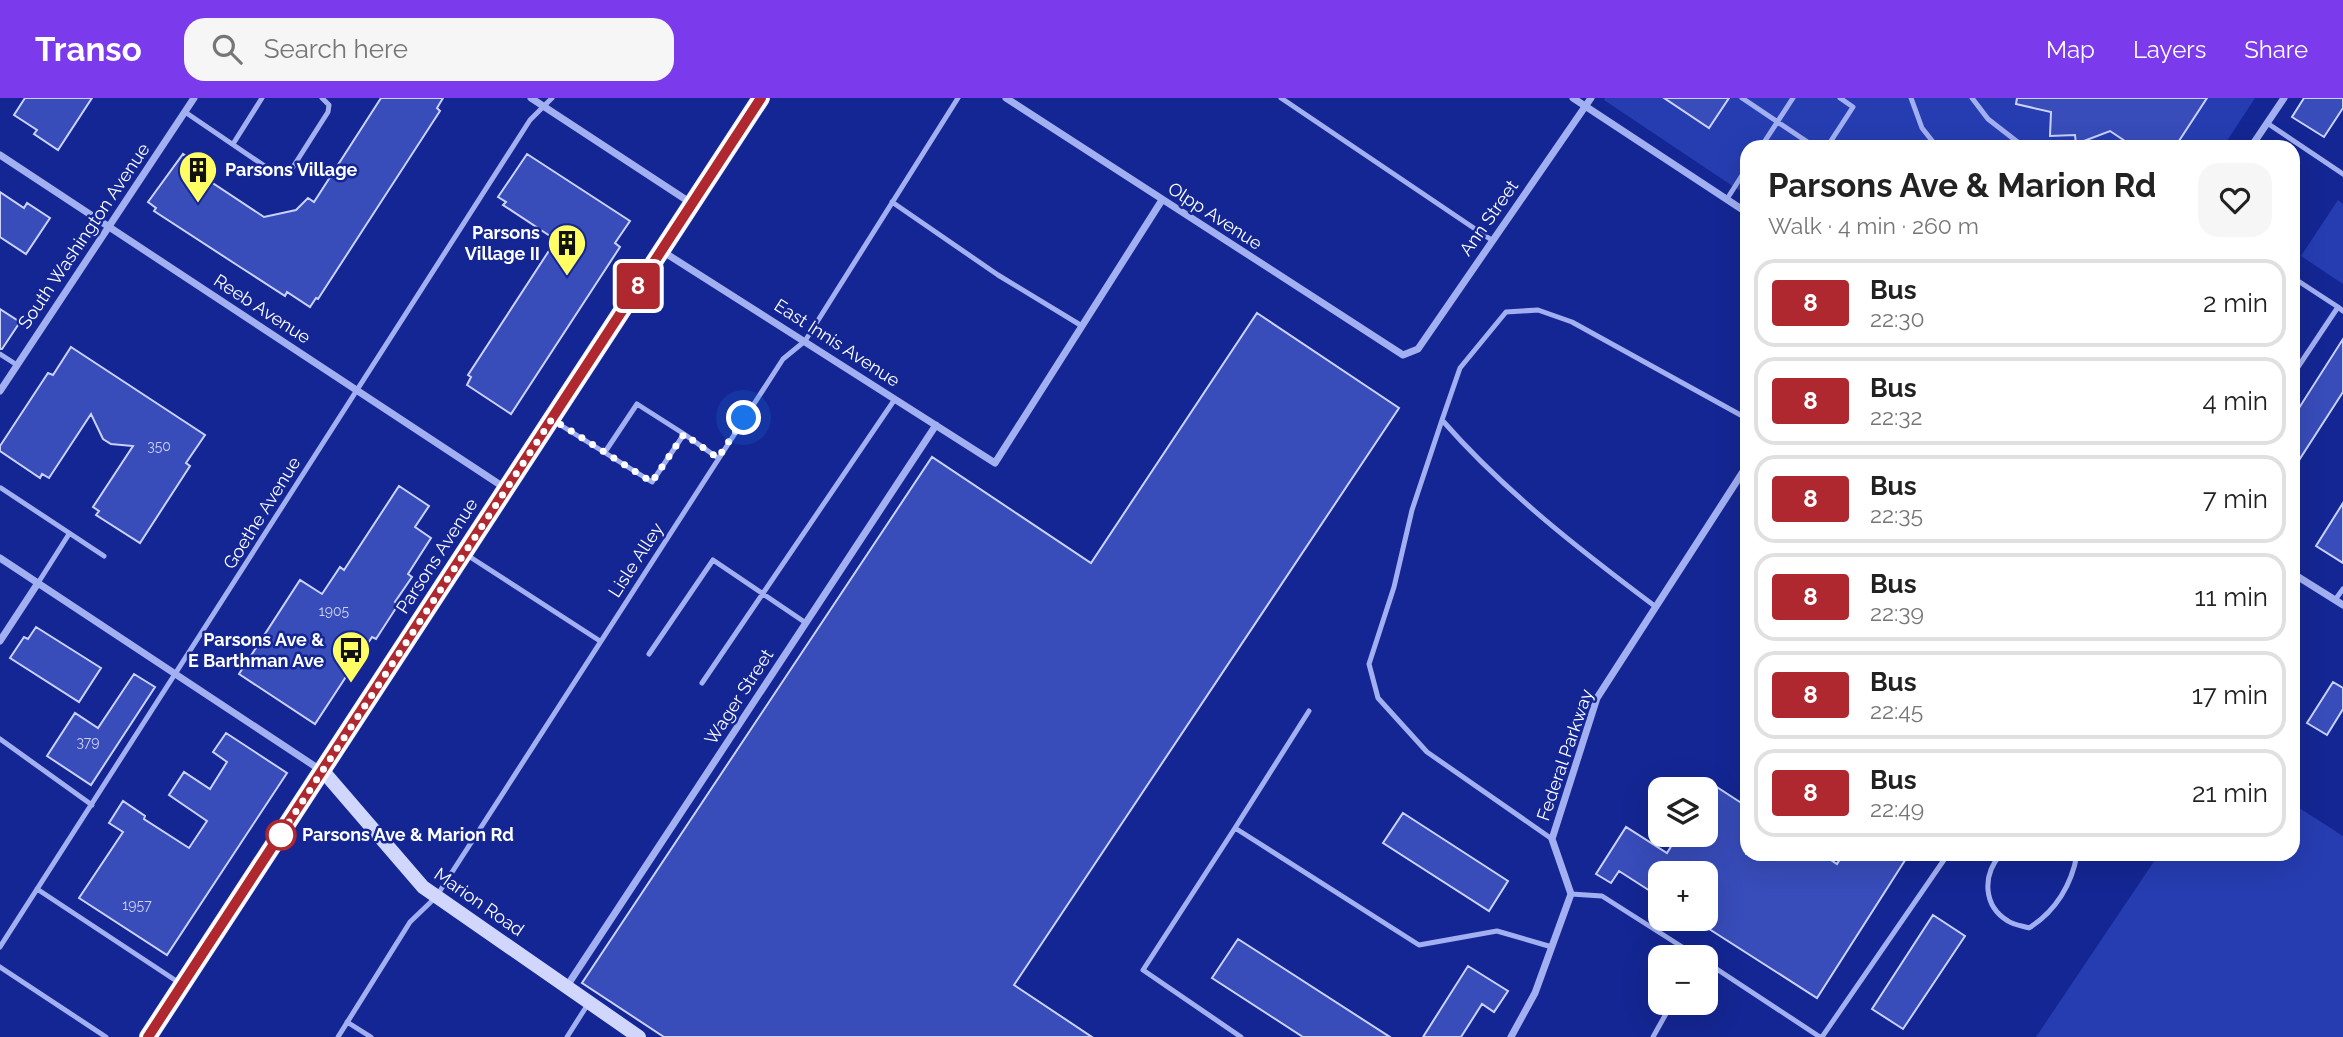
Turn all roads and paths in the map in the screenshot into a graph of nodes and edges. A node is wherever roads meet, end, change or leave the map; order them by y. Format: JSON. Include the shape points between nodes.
{"nodes":[{"id":1,"x":194,"y":98,"type":"edge"},
{"id":2,"x":262,"y":98,"type":"edge"},
{"id":3,"x":322,"y":98,"type":"edge"},
{"id":4,"x":531,"y":98,"type":"edge"},
{"id":5,"x":552,"y":98,"type":"edge"},
{"id":6,"x":761,"y":98,"type":"edge"},
{"id":7,"x":958,"y":98,"type":"edge"},
{"id":8,"x":1006,"y":98,"type":"edge"},
{"id":9,"x":1281,"y":98,"type":"edge"},
{"id":10,"x":1573,"y":98,"type":"edge"},
{"id":11,"x":1591,"y":98,"type":"edge"},
{"id":12,"x":1742,"y":98,"type":"edge"},
{"id":13,"x":1793,"y":98,"type":"edge"},
{"id":14,"x":1840,"y":98,"type":"edge"},
{"id":15,"x":1911,"y":98,"type":"edge"},
{"id":16,"x":1972,"y":98,"type":"edge"},
{"id":17,"x":2284,"y":98,"type":"edge"},
{"id":18,"x":544,"y":106,"type":"junction"},
{"id":19,"x":1586,"y":107,"type":"junction"},
{"id":20,"x":185,"y":111,"type":"junction"},
{"id":21,"x":1778,"y":122,"type":"junction"},
{"id":22,"x":2267,"y":123,"type":"junction"},
{"id":23,"x":1766,"y":140,"type":"edge"},
{"id":24,"x":1805,"y":140,"type":"edge"},
{"id":25,"x":1832,"y":140,"type":"edge"},
{"id":26,"x":1931,"y":140,"type":"edge"},
{"id":27,"x":2015,"y":140,"type":"edge"},
{"id":28,"x":2256,"y":140,"type":"edge"},
{"id":29,"x":2292,"y":140,"type":"edge"},
{"id":30,"x":233,"y":144,"type":"junction"},
{"id":31,"x":2300,"y":145,"type":"edge"},
{"id":32,"x":0,"y":155,"type":"edge"},
{"id":33,"x":2343,"y":174,"type":"edge"},
{"id":34,"x":1740,"y":178,"type":"edge"},
{"id":35,"x":1727,"y":199,"type":"junction"},
{"id":36,"x":1162,"y":200,"type":"junction"},
{"id":37,"x":892,"y":202,"type":"junction"},
{"id":38,"x":692,"y":204,"type":"junction"},
{"id":39,"x":1740,"y":208,"type":"edge"},
{"id":40,"x":108,"y":226,"type":"junction"},
{"id":41,"x":1493,"y":241,"type":"junction"},
{"id":42,"x":662,"y":250,"type":"junction"},
{"id":43,"x":2300,"y":282,"type":"edge"},
{"id":44,"x":2340,"y":309,"type":"edge"},
{"id":45,"x":1082,"y":326,"type":"junction"},
{"id":46,"x":805,"y":341,"type":"junction"},
{"id":47,"x":1410,"y":353,"type":"joint"},
{"id":48,"x":0,"y":354,"type":"edge"},
{"id":49,"x":2300,"y":365,"type":"edge"},
{"id":50,"x":17,"y":366,"type":"junction"},
{"id":51,"x":0,"y":391,"type":"edge"},
{"id":52,"x":357,"y":391,"type":"junction"},
{"id":53,"x":895,"y":399,"type":"junction"},
{"id":54,"x":1740,"y":415,"type":"edge"},
{"id":55,"x":552,"y":419,"type":"junction"},
{"id":56,"x":1441,"y":420,"type":"junction"},
{"id":57,"x":936,"y":425,"type":"junction"},
{"id":58,"x":684,"y":434,"type":"junction"},
{"id":59,"x":605,"y":452,"type":"junction"},
{"id":60,"x":718,"y":458,"type":"junction"},
{"id":61,"x":1740,"y":479,"type":"edge"},
{"id":62,"x":1,"y":488,"type":"edge"},
{"id":63,"x":506,"y":489,"type":"junction"},
{"id":64,"x":69,"y":534,"type":"junction"},
{"id":65,"x":464,"y":553,"type":"junction"},
{"id":66,"x":104,"y":556,"type":"dead end"},
{"id":67,"x":0,"y":558,"type":"edge"},
{"id":68,"x":2300,"y":578,"type":"edge"},
{"id":69,"x":38,"y":583,"type":"junction"},
{"id":70,"x":2343,"y":589,"type":"edge"},
{"id":71,"x":764,"y":593,"type":"junction"},
{"id":72,"x":2335,"y":600,"type":"junction"},
{"id":73,"x":2343,"y":606,"type":"edge"},
{"id":74,"x":1657,"y":607,"type":"junction"},
{"id":75,"x":806,"y":623,"type":"junction"},
{"id":76,"x":0,"y":641,"type":"edge"},
{"id":77,"x":600,"y":641,"type":"junction"},
{"id":78,"x":649,"y":654,"type":"dead end"},
{"id":79,"x":176,"y":674,"type":"junction"},
{"id":80,"x":702,"y":683,"type":"dead end"},
{"id":81,"x":1309,"y":711,"type":"dead end"},
{"id":82,"x":0,"y":739,"type":"edge"},
{"id":83,"x":323,"y":771,"type":"junction"},
{"id":84,"x":92,"y":805,"type":"junction"},
{"id":85,"x":1235,"y":828,"type":"junction"},
{"id":86,"x":1552,"y":839,"type":"junction"},
{"id":87,"x":1943,"y":861,"type":"edge"},
{"id":88,"x":1995,"y":861,"type":"edge"},
{"id":89,"x":2076,"y":861,"type":"edge"},
{"id":90,"x":37,"y":889,"type":"junction"},
{"id":91,"x":1571,"y":894,"type":"junction"},
{"id":92,"x":436,"y":897,"type":"junction"},
{"id":93,"x":1679,"y":945,"type":"edge"},
{"id":94,"x":0,"y":947,"type":"edge"},
{"id":95,"x":1552,"y":947,"type":"junction"},
{"id":96,"x":0,"y":967,"type":"edge"},
{"id":97,"x":1718,"y":970,"type":"edge"},
{"id":98,"x":183,"y":985,"type":"junction"},
{"id":99,"x":567,"y":985,"type":"junction"},
{"id":100,"x":589,"y":1002,"type":"junction"},
{"id":101,"x":1665,"y":1015,"type":"edge"},
{"id":102,"x":347,"y":1022,"type":"junction"},
{"id":103,"x":106,"y":1037,"type":"edge"},
{"id":104,"x":148,"y":1037,"type":"edge"},
{"id":105,"x":338,"y":1037,"type":"edge"},
{"id":106,"x":371,"y":1037,"type":"edge"},
{"id":107,"x":567,"y":1037,"type":"edge"},
{"id":108,"x":639,"y":1037,"type":"edge"},
{"id":109,"x":1241,"y":1037,"type":"edge"},
{"id":110,"x":1511,"y":1037,"type":"edge"},
{"id":111,"x":1653,"y":1037,"type":"edge"},
{"id":112,"x":1821,"y":1037,"type":"edge"}],
"edges":[{"from":1,"to":20,"type":"street","name":"South Washington Avenue"},
{"from":2,"to":30,"type":"lane"},
{"from":3,"to":30,"type":"lane","via":[[329,105],[328,112],[287,172],[269,169]]},
{"from":4,"to":18,"type":"street"},
{"from":5,"to":18,"type":"lane","name":"Goethe Avenue"},
{"from":6,"to":38,"type":"main road","name":"Parsons Avenue"},
{"from":7,"to":37,"type":"lane","name":"Lisle Alley"},
{"from":8,"to":36,"type":"street","name":"Olpp Avenue"},
{"from":9,"to":41,"type":"lane"},
{"from":10,"to":19,"type":"street"},
{"from":11,"to":19,"type":"street","name":"Ann Street"},
{"from":12,"to":21,"type":"lane"},
{"from":13,"to":21,"type":"lane"},
{"from":14,"to":25,"type":"lane","via":[[1853,107]]},
{"from":15,"to":26,"type":"lane"},
{"from":16,"to":27,"type":"lane","via":[[1988,119]]},
{"from":17,"to":22,"type":"street"},
{"from":18,"to":38,"type":"street"},
{"from":18,"to":52,"type":"lane","name":"Goethe Avenue","via":[[530,120]]},
{"from":19,"to":35,"type":"street"},
{"from":19,"to":41,"type":"street","name":"Ann Street"},
{"from":20,"to":30,"type":"lane"},
{"from":20,"to":40,"type":"street","name":"South Washington Avenue"},
{"from":21,"to":23,"type":"lane"},
{"from":21,"to":24,"type":"lane"},
{"from":22,"to":28,"type":"street"},
{"from":22,"to":29,"type":"lane"},
{"from":31,"to":33,"type":"lane"},
{"from":32,"to":40,"type":"street","name":"Reeb Avenue"},
{"from":34,"to":35,"type":"lane"},
{"from":35,"to":39,"type":"street"},
{"from":36,"to":45,"type":"street"},
{"from":36,"to":47,"type":"street","name":"Olpp Avenue","via":[[1395,352]]},
{"from":37,"to":45,"type":"lane"},
{"from":37,"to":46,"type":"lane","name":"Lisle Alley"},
{"from":38,"to":42,"type":"main road","name":"Parsons Avenue"},
{"from":40,"to":50,"type":"street","name":"South Washington Avenue"},
{"from":40,"to":52,"type":"street","name":"Reeb Avenue"},
{"from":41,"to":47,"type":"street","name":"Ann Street","via":[[1418,349]]},
{"from":42,"to":46,"type":"street","name":"East Innis Avenue"},
{"from":42,"to":55,"type":"main road","name":"Parsons Avenue"},
{"from":43,"to":44,"type":"lane"},
{"from":44,"to":49,"type":"lane"},
{"from":45,"to":57,"type":"street","name":"East Innis Avenue","via":[[995,463]]},
{"from":46,"to":53,"type":"street","name":"East Innis Avenue"},
{"from":46,"to":60,"type":"lane","name":"Lisle Alley","via":[[783,359]]},
{"from":48,"to":50,"type":"lane"},
{"from":50,"to":51,"type":"street","name":"South Washington Avenue"},
{"from":52,"to":63,"type":"street","name":"Reeb Avenue"},
{"from":52,"to":79,"type":"lane","name":"Goethe Avenue"},
{"from":53,"to":57,"type":"street","name":"East Innis Avenue"},
{"from":53,"to":71,"type":"lane"},
{"from":54,"to":56,"type":"lane","via":[[1572,322],[1538,310],[1506,312],[1460,368]]},
{"from":55,"to":59,"type":"lane"},
{"from":55,"to":63,"type":"main road","name":"Parsons Avenue"},
{"from":56,"to":74,"type":"lane","via":[[1519,498]]},
{"from":56,"to":86,"type":"lane","via":[[1369,664],[1378,698],[1427,752]]},
{"from":57,"to":75,"type":"street","name":"Wager Street"},
{"from":58,"to":59,"type":"lane","via":[[637,404]]},
{"from":58,"to":59,"type":"lane","via":[[652,482]]},
{"from":58,"to":60,"type":"lane"},
{"from":60,"to":77,"type":"lane","name":"Lisle Alley"},
{"from":61,"to":74,"type":"street","name":"Federal Parkway"},
{"from":62,"to":64,"type":"lane"},
{"from":63,"to":65,"type":"main road","name":"Parsons Avenue"},
{"from":64,"to":66,"type":"lane"},
{"from":64,"to":69,"type":"lane"},
{"from":65,"to":77,"type":"lane"},
{"from":65,"to":83,"type":"main road","name":"Parsons Avenue"},
{"from":67,"to":69,"type":"street"},
{"from":68,"to":72,"type":"street"},
{"from":69,"to":76,"type":"street"},
{"from":69,"to":79,"type":"street"},
{"from":70,"to":72,"type":"lane"},
{"from":71,"to":75,"type":"lane"},
{"from":71,"to":78,"type":"lane","via":[[713,560]]},
{"from":71,"to":80,"type":"lane"},
{"from":72,"to":73,"type":"street"},
{"from":74,"to":86,"type":"street","name":"Federal Parkway","via":[[1597,698]]},
{"from":75,"to":99,"type":"street","name":"Wager Street"},
{"from":77,"to":92,"type":"lane","name":"Lisle Alley"},
{"from":79,"to":83,"type":"street"},
{"from":79,"to":84,"type":"lane","name":"Goethe Avenue"},
{"from":81,"to":85,"type":"lane"},
{"from":82,"to":84,"type":"lane"},
{"from":83,"to":92,"type":"street","name":"Marion Road","via":[[412,876]]},
{"from":83,"to":98,"type":"main road","name":"Parsons Avenue"},
{"from":84,"to":90,"type":"lane","name":"Goethe Avenue"},
{"from":85,"to":95,"type":"lane","via":[[1419,945],[1497,930]]},
{"from":85,"to":109,"type":"lane","via":[[1143,970]]},
{"from":86,"to":91,"type":"street","name":"Federal Parkway"},
{"from":87,"to":112,"type":"lane"},
{"from":88,"to":89,"type":"lane","via":[[1987,884],[1991,907],[2009,922],[2029,928],[2046,918],[2074,873]]},
{"from":90,"to":94,"type":"lane","name":"Goethe Avenue"},
{"from":90,"to":98,"type":"lane"},
{"from":91,"to":93,"type":"lane","via":[[1602,896]]},
{"from":91,"to":95,"type":"street"},
{"from":92,"to":99,"type":"street","name":"Marion Road"},
{"from":92,"to":102,"type":"lane","name":"Lisle Alley","via":[[410,922]]},
{"from":95,"to":110,"type":"street","via":[[1535,993]]},
{"from":96,"to":103,"type":"lane"},
{"from":97,"to":112,"type":"lane"},
{"from":98,"to":104,"type":"main road","name":"Parsons Avenue"},
{"from":99,"to":100,"type":"street","name":"Marion Road"},
{"from":100,"to":107,"type":"lane"},
{"from":100,"to":108,"type":"street","name":"Marion Road"},
{"from":101,"to":111,"type":"lane"},
{"from":102,"to":105,"type":"lane","name":"Lisle Alley"},
{"from":102,"to":106,"type":"lane"}]}
